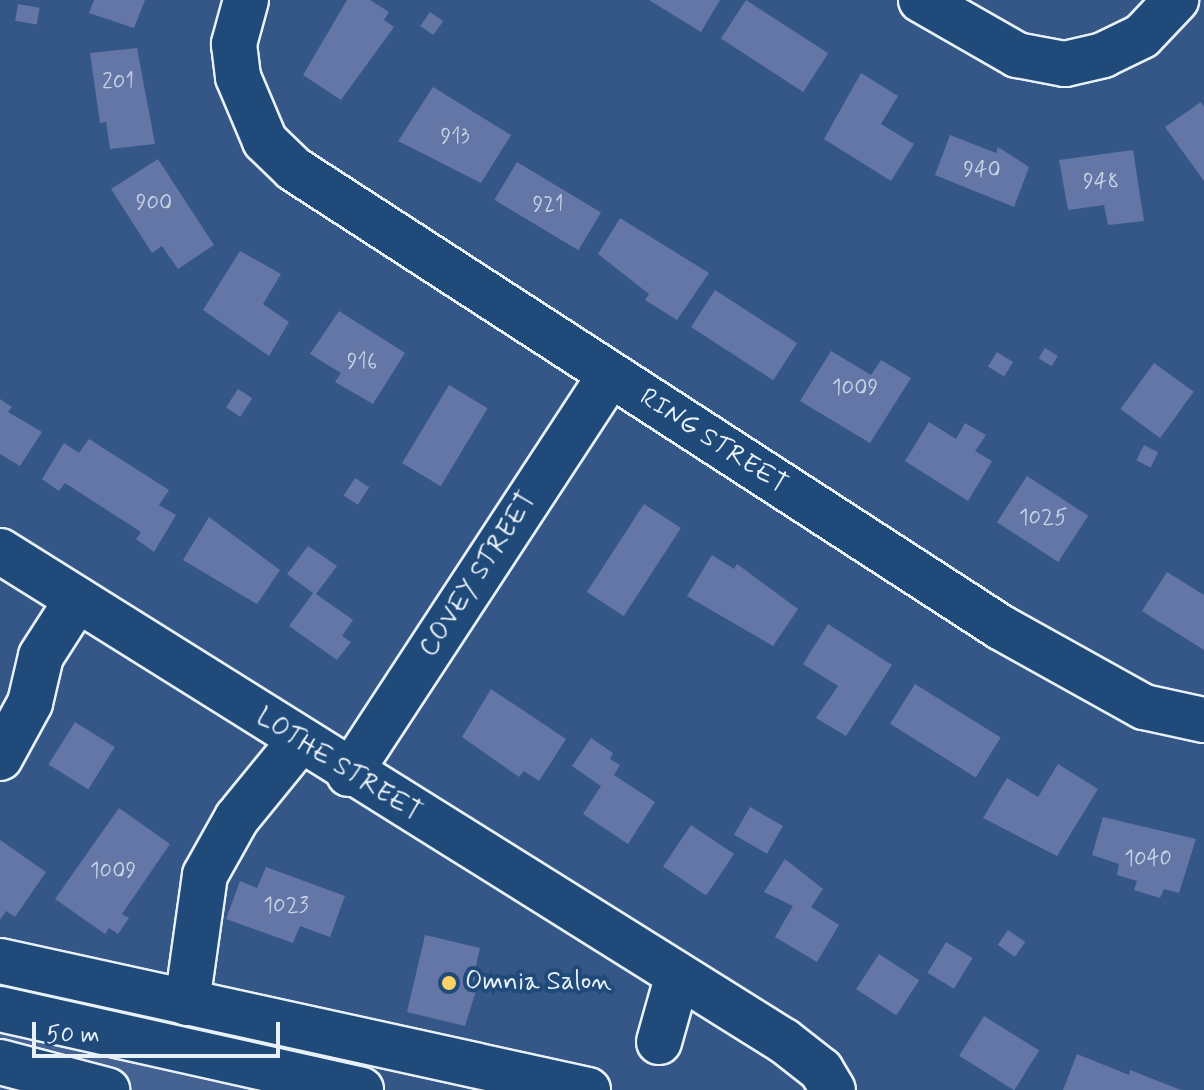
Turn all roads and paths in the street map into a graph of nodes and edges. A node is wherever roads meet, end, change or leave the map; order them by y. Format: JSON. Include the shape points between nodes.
{"nodes":[{"id":1,"x":246,"y":0,"type":"edge"},
{"id":2,"x":921,"y":0,"type":"edge"},
{"id":3,"x":1176,"y":0,"type":"edge"},
{"id":4,"x":609,"y":376,"type":"junction"},
{"id":5,"x":0,"y":551,"type":"edge"},
{"id":6,"x":77,"y":600,"type":"junction"},
{"id":7,"x":1204,"y":720,"type":"edge"},
{"id":8,"x":299,"y":742,"type":"junction"},
{"id":9,"x":0,"y":758,"type":"edge"},
{"id":10,"x":349,"y":774,"type":"junction"},
{"id":11,"x":0,"y":961,"type":"edge"},
{"id":12,"x":677,"y":978,"type":"junction"},
{"id":13,"x":187,"y":1003,"type":"junction"},
{"id":14,"x":0,"y":1009,"type":"edge"},
{"id":15,"x":659,"y":1042,"type":"dead end"},
{"id":16,"x":1,"y":1068,"type":"edge"},
{"id":17,"x":58,"y":1082,"type":"edge"},
{"id":18,"x":107,"y":1090,"type":"edge"},
{"id":19,"x":361,"y":1090,"type":"edge"},
{"id":20,"x":588,"y":1090,"type":"edge"},
{"id":21,"x":833,"y":1090,"type":"edge"}],
"edges":[{"from":1,"to":4,"type":"street","name":"RING STREET","via":[[234,44],[252,116],[265,141],[332,197]]},
{"from":2,"to":3,"type":"street","via":[[1017,55],[1065,64],[1126,44]]},
{"from":4,"to":7,"type":"street","name":"RING STREET","via":[[1099,686],[1144,707]]},
{"from":4,"to":10,"type":"street","name":"COVEY STREET"},
{"from":5,"to":6,"type":"street","name":"LOTHE STREET"},
{"from":6,"to":8,"type":"street","name":"LOTHE STREET"},
{"from":6,"to":9,"type":"street","via":[[41,656],[30,703]]},
{"from":8,"to":10,"type":"street","name":"LOTHE STREET"},
{"from":8,"to":13,"type":"street","via":[[237,818],[205,875]]},
{"from":10,"to":12,"type":"street","name":"LOTHE STREET"},
{"from":11,"to":13,"type":"street"},
{"from":12,"to":15,"type":"street"},
{"from":12,"to":21,"type":"street","name":"LOTHE STREET","via":[[804,1054]]},
{"from":13,"to":20,"type":"street"},
{"from":14,"to":19,"type":"street"},
{"from":16,"to":17,"type":"street"},
{"from":17,"to":18,"type":"street"}]}
